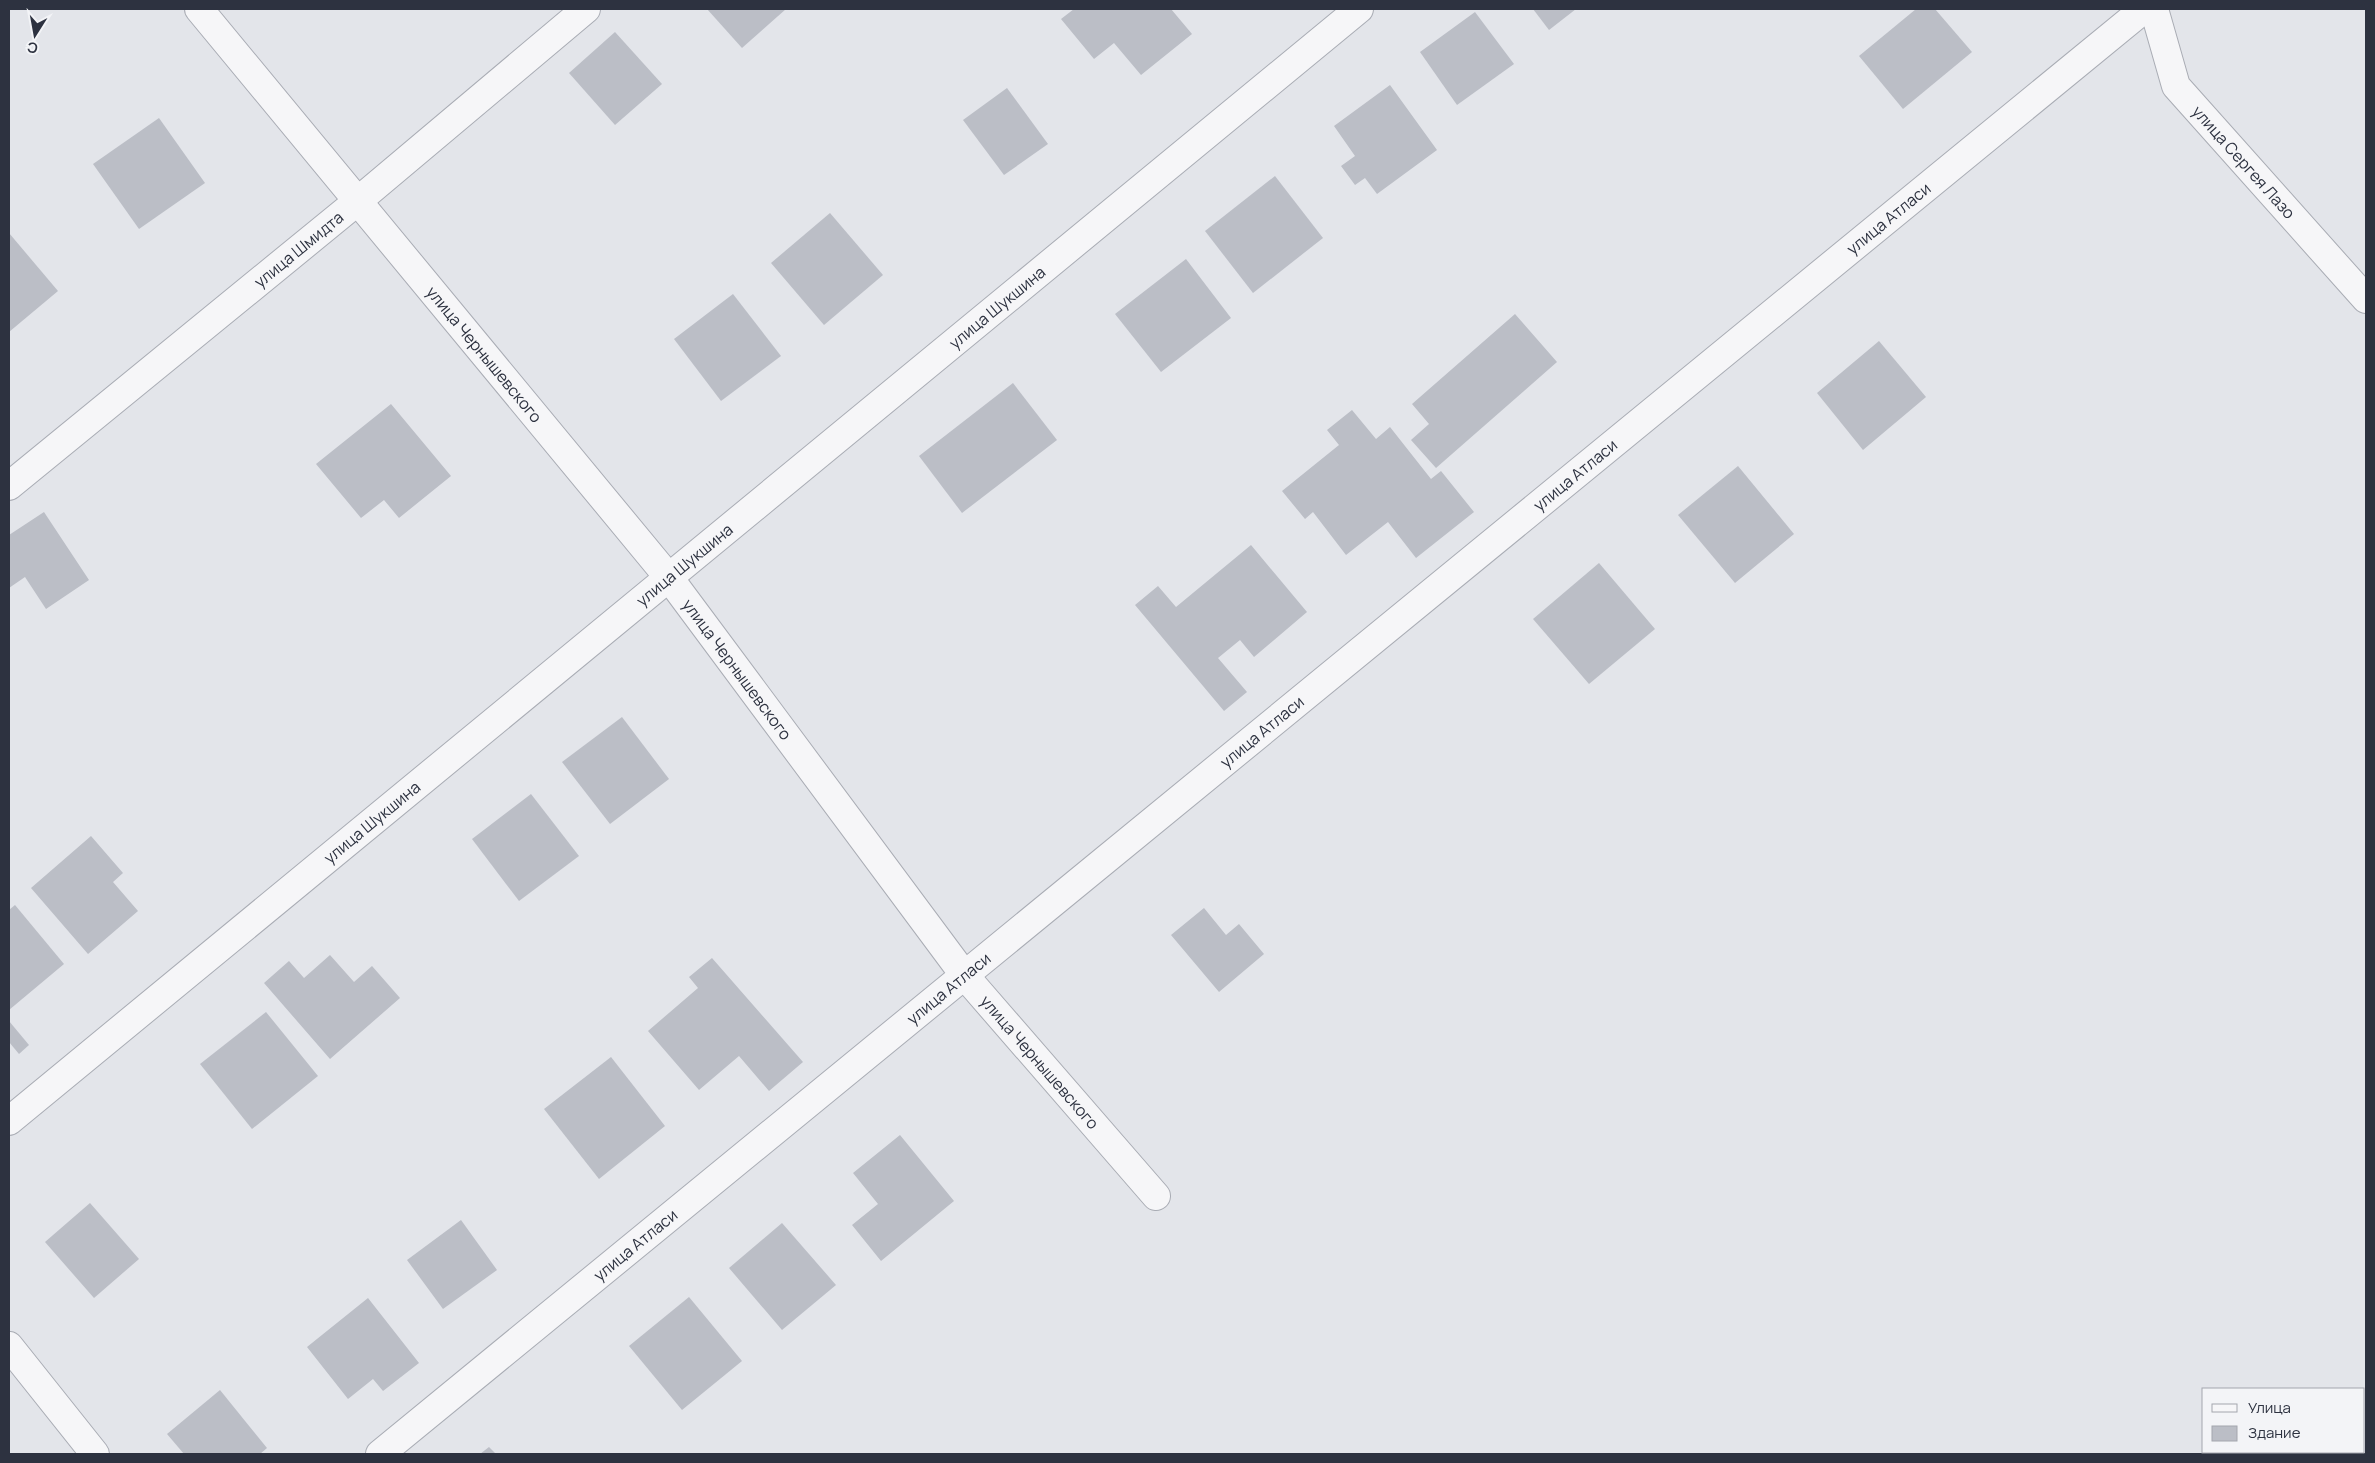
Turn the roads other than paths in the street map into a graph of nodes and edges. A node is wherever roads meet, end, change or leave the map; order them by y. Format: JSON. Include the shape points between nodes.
{"nodes":[{"id":1,"x":199,"y":9,"type":"edge"},
{"id":2,"x":586,"y":9,"type":"edge"},
{"id":3,"x":1359,"y":9,"type":"edge"},
{"id":4,"x":2144,"y":9,"type":"edge"},
{"id":5,"x":2154,"y":9,"type":"edge"},
{"id":6,"x":359,"y":200,"type":"junction"},
{"id":7,"x":2366,"y":300,"type":"edge"},
{"id":8,"x":9,"y":486,"type":"edge"},
{"id":9,"x":670,"y":578,"type":"junction"},
{"id":10,"x":965,"y":976,"type":"junction"},
{"id":11,"x":9,"y":1121,"type":"edge"},
{"id":12,"x":1156,"y":1196,"type":"dead end"},
{"id":13,"x":9,"y":1346,"type":"edge"},
{"id":14,"x":95,"y":1454,"type":"edge"},
{"id":15,"x":380,"y":1454,"type":"edge"}],
"edges":[{"from":1,"to":6,"type":"street","name":"улица Чернышевского"},
{"from":2,"to":6,"type":"street","name":"улица Шмидта"},
{"from":3,"to":9,"type":"street","name":"улица Шукшина"},
{"from":4,"to":10,"type":"street","name":"улица Атласи"},
{"from":5,"to":7,"type":"street","name":"улица Сергея Лазо","via":[[2176,86]]},
{"from":6,"to":8,"type":"street","name":"улица Шмидта"},
{"from":6,"to":9,"type":"street","name":"улица Чернышевского"},
{"from":9,"to":10,"type":"street","name":"улица Чернышевского"},
{"from":9,"to":11,"type":"street","name":"улица Шукшина"},
{"from":10,"to":12,"type":"street","name":"улица Чернышевского"},
{"from":10,"to":15,"type":"street","name":"улица Атласи"},
{"from":13,"to":14,"type":"street"}]}
